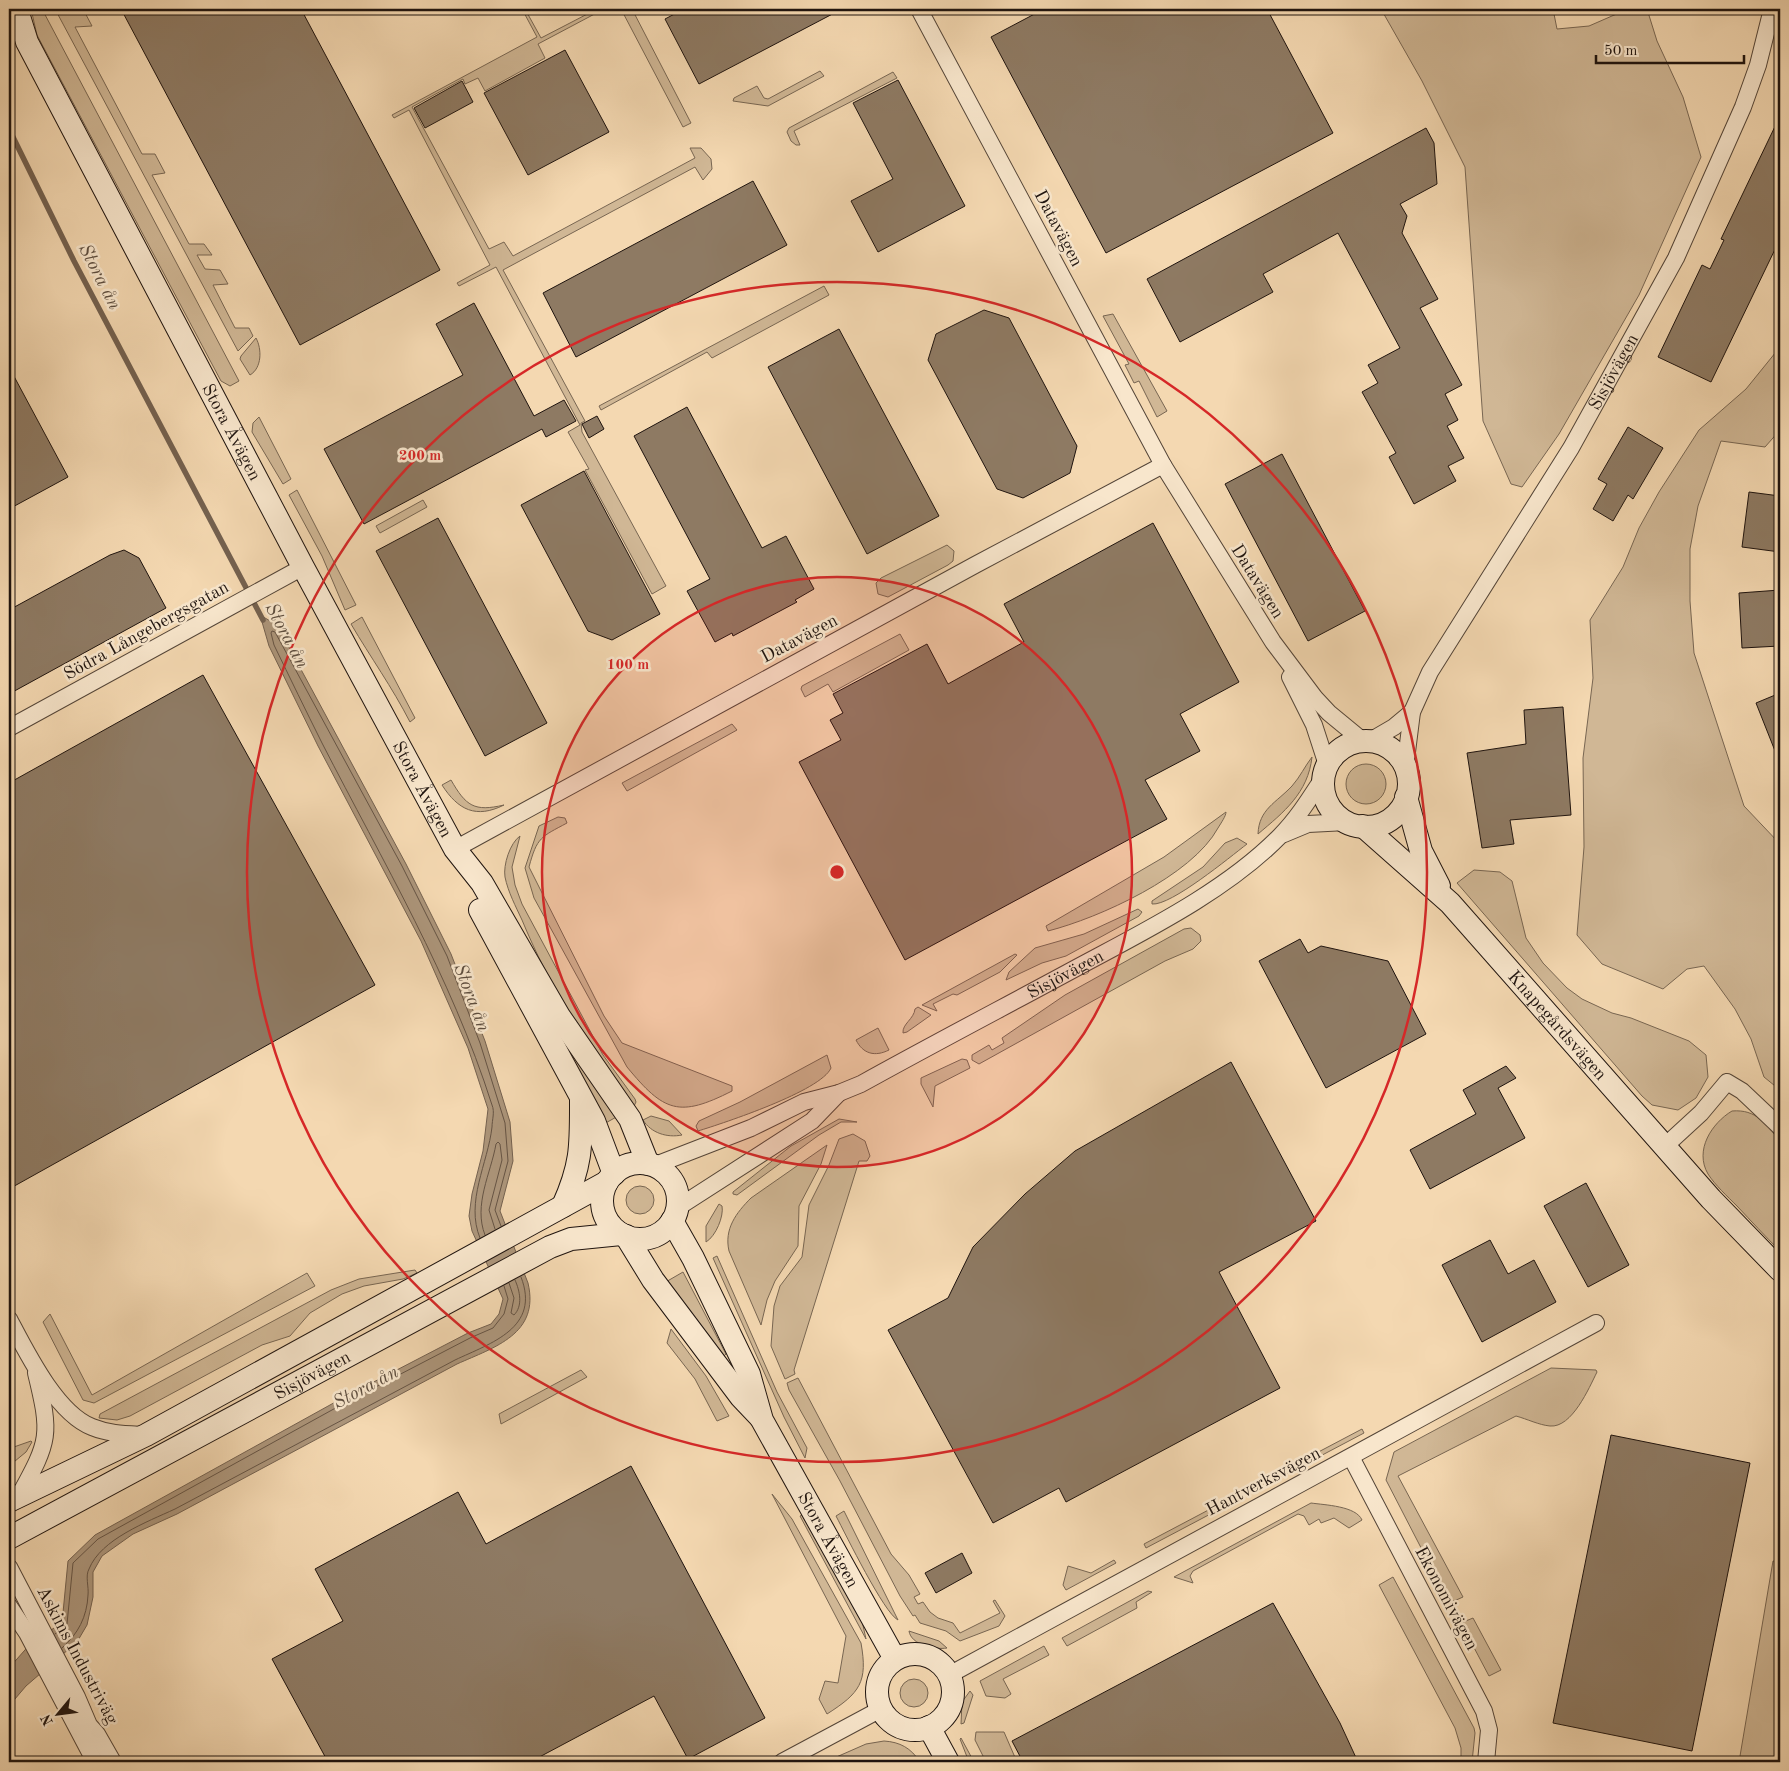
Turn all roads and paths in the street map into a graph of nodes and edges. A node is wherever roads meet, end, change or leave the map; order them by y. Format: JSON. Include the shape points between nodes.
{"nodes":[{"id":1,"x":919,"y":9,"type":"edge"},
{"id":2,"x":1772,"y":9,"type":"edge"},
{"id":3,"x":17,"y":10,"type":"edge"},
{"id":4,"x":1163,"y":466,"type":"junction"},
{"id":5,"x":302,"y":567,"type":"junction"},
{"id":6,"x":1272,"y":642,"type":"junction"},
{"id":7,"x":1412,"y":712,"type":"junction"},
{"id":8,"x":9,"y":728,"type":"edge"},
{"id":9,"x":1366,"y":741,"type":"junction"},
{"id":10,"x":1406,"y":768,"type":"junction"},
{"id":11,"x":1325,"y":772,"type":"junction"},
{"id":12,"x":1406,"y":798,"type":"junction"},
{"id":13,"x":1355,"y":824,"type":"junction"},
{"id":14,"x":1280,"y":836,"type":"junction"},
{"id":15,"x":455,"y":849,"type":"junction"},
{"id":16,"x":1450,"y":903,"type":"junction"},
{"id":17,"x":839,"y":1093,"type":"junction"},
{"id":18,"x":581,"y":1096,"type":"junction"},
{"id":19,"x":1780,"y":1128,"type":"edge"},
{"id":20,"x":1664,"y":1147,"type":"junction"},
{"id":21,"x":651,"y":1165,"type":"junction"},
{"id":22,"x":611,"y":1178,"type":"junction"},
{"id":23,"x":563,"y":1206,"type":"junction"},
{"id":24,"x":675,"y":1215,"type":"junction"},
{"id":25,"x":623,"y":1235,"type":"junction"},
{"id":26,"x":1780,"y":1270,"type":"edge"},
{"id":27,"x":9,"y":1319,"type":"edge"},
{"id":28,"x":1596,"y":1322,"type":"dead end"},
{"id":29,"x":35,"y":1369,"type":"junction"},
{"id":30,"x":762,"y":1420,"type":"junction"},
{"id":31,"x":146,"y":1435,"type":"junction"},
{"id":32,"x":1351,"y":1457,"type":"junction"},
{"id":33,"x":14,"y":1499,"type":"edge"},
{"id":34,"x":9,"y":1538,"type":"edge"},
{"id":35,"x":9,"y":1567,"type":"edge"},
{"id":36,"x":9,"y":1606,"type":"edge"},
{"id":37,"x":33,"y":1628,"type":"junction"},
{"id":38,"x":895,"y":1659,"type":"junction"},
{"id":39,"x":949,"y":1675,"type":"junction"},
{"id":40,"x":58,"y":1677,"type":"junction"},
{"id":41,"x":881,"y":1709,"type":"junction"},
{"id":42,"x":929,"y":1727,"type":"junction"},
{"id":43,"x":95,"y":1762,"type":"edge"},
{"id":44,"x":113,"y":1762,"type":"edge"},
{"id":45,"x":782,"y":1762,"type":"edge"},
{"id":46,"x":948,"y":1762,"type":"edge"},
{"id":47,"x":1486,"y":1762,"type":"edge"}],
"edges":[{"from":1,"to":4,"type":"street","name":"Datavägen"},
{"from":2,"to":7,"type":"street","name":"Sisjövägen","via":[[1743,107],[1676,258],[1599,400],[1439,657]]},
{"from":3,"to":5,"type":"street","name":"Stora Åvägen","via":[[27,42]]},
{"from":4,"to":6,"type":"street","name":"Datavägen"},
{"from":4,"to":15,"type":"street","name":"Datavägen","via":[[974,565]]},
{"from":5,"to":8,"type":"street","name":"Södra Långebergsgatan"},
{"from":5,"to":15,"type":"street","name":"Stora Åvägen"},
{"from":6,"to":9,"type":"street","name":"Datavägen","via":[[1329,713]]},
{"from":6,"to":11,"type":"street","name":"Datavägen","via":[[1314,725]]},
{"from":7,"to":9,"type":"street","name":"Sisjövägen","via":[[1394,727]]},
{"from":7,"to":10,"type":"street","name":"Sisjövägen"},
{"from":9,"to":10,"type":"street","via":[[1383,744]]},
{"from":9,"to":11,"type":"street","name":"Sisjövägen","via":[[1339,750]]},
{"from":10,"to":12,"type":"street","name":"Sisjövägen"},
{"from":11,"to":13,"type":"street","via":[[1326,801],[1335,813]]},
{"from":11,"to":14,"type":"street","name":"Sisjövägen","via":[[1299,815]]},
{"from":12,"to":13,"type":"street","name":"Sisjövägen","via":[[1393,817],[1379,824]]},
{"from":12,"to":16,"type":"street","name":"Knapegårdsvägen","via":[[1421,851]]},
{"from":13,"to":14,"type":"street","name":"Sisjövägen","via":[[1308,824]]},
{"from":13,"to":16,"type":"street","name":"Knapegårdsvägen"},
{"from":14,"to":17,"type":"street","name":"Sisjövägen","via":[[1205,894],[1119,945],[862,1084]]},
{"from":15,"to":18,"type":"street","name":"Stora Åvägen","via":[[468,887]]},
{"from":15,"to":21,"type":"street","name":"Stora Åvägen","via":[[482,883],[559,1016],[630,1119]]},
{"from":16,"to":20,"type":"street","name":"Knapegårdsvägen"},
{"from":17,"to":21,"type":"street","name":"Sisjövägen","via":[[804,1102],[751,1128]]},
{"from":17,"to":24,"type":"street","name":"Sisjövägen","via":[[812,1121]]},
{"from":18,"to":22,"type":"street","name":"Stora Åvägen","via":[[594,1120]]},
{"from":18,"to":23,"type":"street","name":"Stora Åvägen","via":[[580,1156],[575,1179]]},
{"from":19,"to":20,"type":"street","via":[[1742,1091],[1727,1082],[1701,1113]]},
{"from":20,"to":26,"type":"street","name":"Knapegårdsvägen"},
{"from":21,"to":22,"type":"street","via":[[626,1166]]},
{"from":21,"to":24,"type":"street","name":"Stora Åvägen","via":[[673,1182],[676,1190]]},
{"from":22,"to":23,"type":"street","name":"Sisjövägen"},
{"from":22,"to":25,"type":"street","name":"Stora Åvägen","via":[[602,1198],[605,1215],[614,1229]]},
{"from":23,"to":31,"type":"street","name":"Sisjövägen"},
{"from":24,"to":25,"type":"street","via":[[660,1234],[651,1238],[634,1239]]},
{"from":24,"to":30,"type":"street","name":"Stora Åvägen","via":[[745,1366]]},
{"from":25,"to":30,"type":"street","name":"Stora Åvägen","via":[[653,1280]]},
{"from":25,"to":34,"type":"street","name":"Sisjövägen","via":[[571,1239],[522,1260]]},
{"from":27,"to":29,"type":"street"},
{"from":28,"to":32,"type":"street","name":"Hantverksvägen"},
{"from":29,"to":31,"type":"street","via":[[68,1410],[84,1423],[113,1434]]},
{"from":29,"to":33,"type":"street","via":[[47,1419],[46,1436],[37,1464]]},
{"from":30,"to":38,"type":"street","name":"Stora Åvägen"},
{"from":31,"to":33,"type":"street","name":"Sisjövägen"},
{"from":32,"to":39,"type":"street","name":"Hantverksvägen"},
{"from":32,"to":47,"type":"street","name":"Ekonomivägen","via":[[1484,1711],[1489,1730]]},
{"from":35,"to":37,"type":"street","name":"Askims Industriväg"},
{"from":36,"to":37,"type":"street","name":"Askims Industriväg"},
{"from":37,"to":40,"type":"street","name":"Askims Industriväg"},
{"from":38,"to":39,"type":"street","via":[[907,1654],[931,1657],[942,1664]]},
{"from":38,"to":41,"type":"street","via":[[880,1676],[877,1687]]},
{"from":39,"to":42,"type":"street","via":[[953,1686],[948,1711]]},
{"from":40,"to":43,"type":"street","name":"Askims Industriväg"},
{"from":40,"to":44,"type":"street","name":"Askims Industriväg"},
{"from":41,"to":42,"type":"street","via":[[902,1727],[919,1730]]},
{"from":41,"to":45,"type":"street"},
{"from":42,"to":46,"type":"street"}]}
